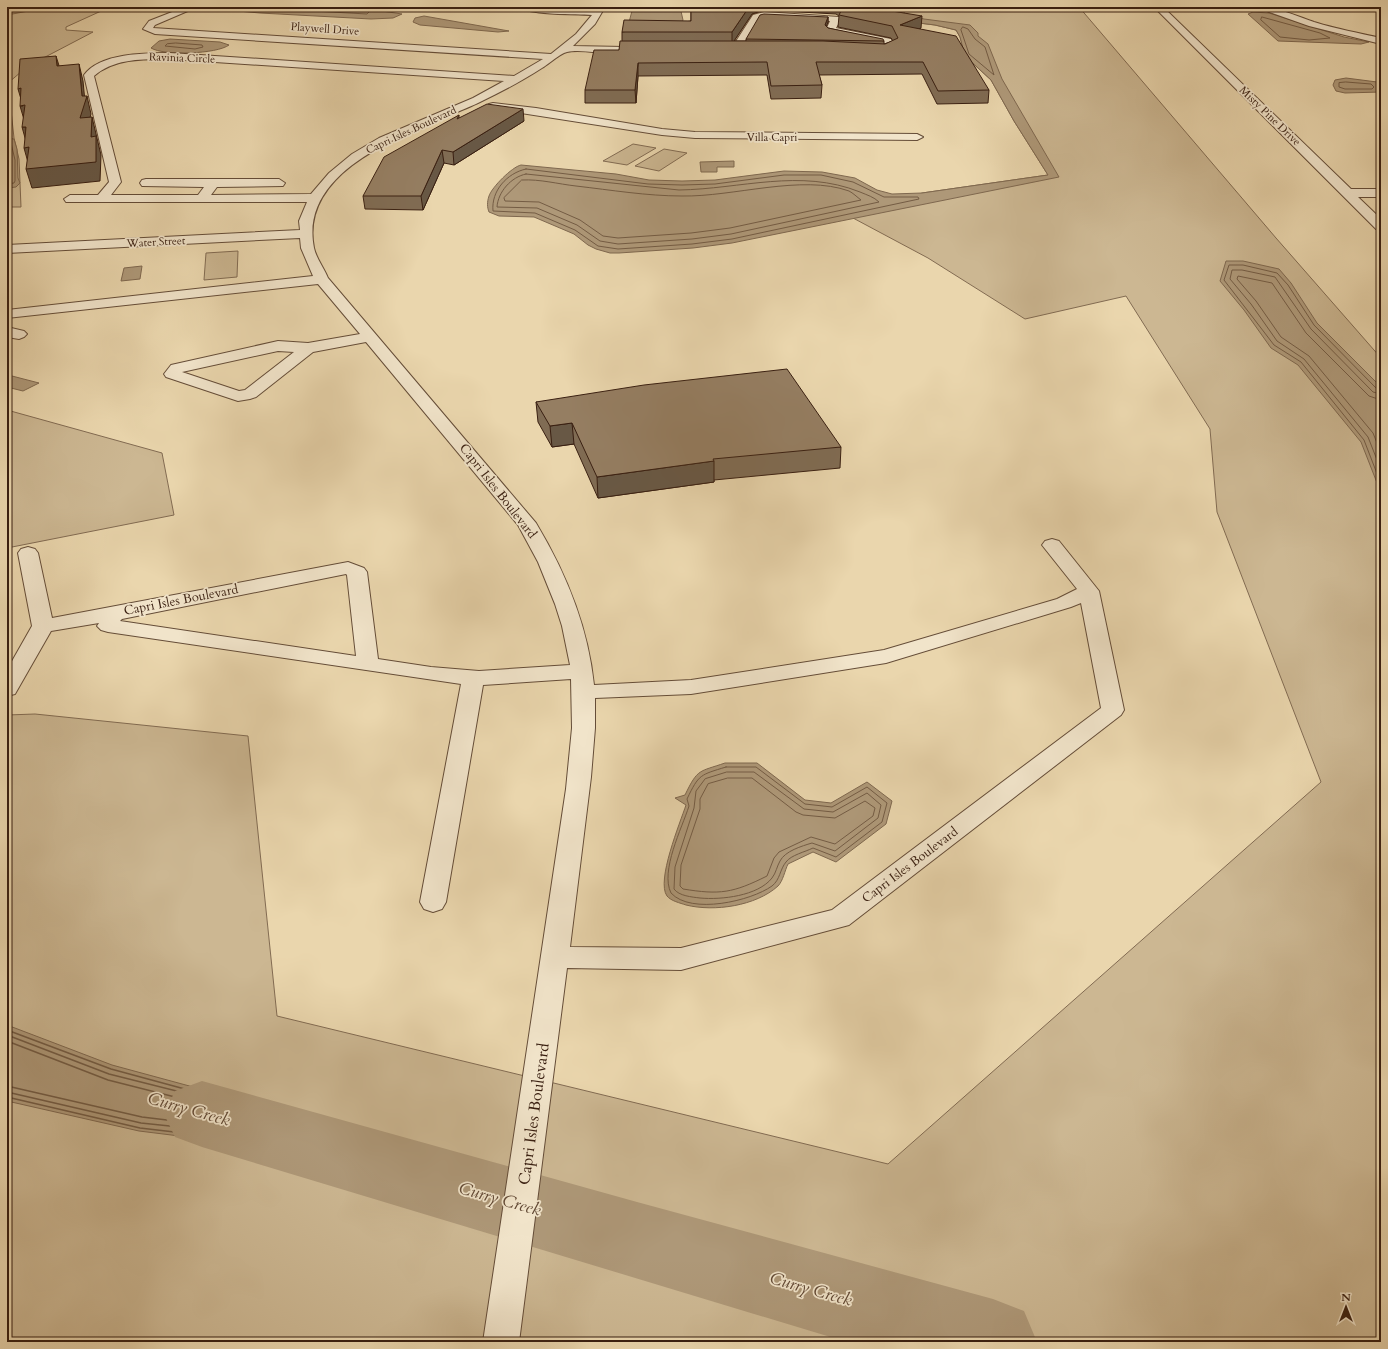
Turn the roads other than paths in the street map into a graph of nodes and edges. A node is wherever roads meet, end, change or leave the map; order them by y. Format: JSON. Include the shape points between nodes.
{"nodes":[{"id":1,"x":193,"y":7,"type":"edge"},
{"id":2,"x":524,"y":7,"type":"edge"},
{"id":3,"x":1158,"y":7,"type":"edge"},
{"id":4,"x":1259,"y":7,"type":"edge"},
{"id":5,"x":600,"y":10,"type":"edge"},
{"id":6,"x":1381,"y":42,"type":"edge"},
{"id":7,"x":751,"y":49,"type":"edge"},
{"id":8,"x":563,"y":50,"type":"junction"},
{"id":9,"x":636,"y":50,"type":"edge"},
{"id":10,"x":863,"y":52,"type":"edge"},
{"id":11,"x":553,"y":57,"type":"junction"},
{"id":12,"x":509,"y":82,"type":"junction"},
{"id":13,"x":476,"y":100,"type":"junction"},
{"id":14,"x":628,"y":126,"type":"joint"},
{"id":15,"x":917,"y":137,"type":"dead end"},
{"id":16,"x":146,"y":183,"type":"dead end"},
{"id":17,"x":213,"y":183,"type":"junction"},
{"id":18,"x":279,"y":183,"type":"dead end"},
{"id":19,"x":1348,"y":193,"type":"junction"},
{"id":20,"x":1381,"y":193,"type":"edge"},
{"id":21,"x":314,"y":198,"type":"junction"},
{"id":22,"x":70,"y":199,"type":"dead end"},
{"id":23,"x":102,"y":199,"type":"junction"},
{"id":24,"x":201,"y":199,"type":"junction"},
{"id":25,"x":1381,"y":226,"type":"edge"},
{"id":26,"x":304,"y":234,"type":"junction"},
{"id":27,"x":7,"y":249,"type":"edge"},
{"id":28,"x":322,"y":279,"type":"junction"},
{"id":29,"x":7,"y":314,"type":"edge"},
{"id":30,"x":370,"y":336,"type":"junction"},
{"id":31,"x":308,"y":348,"type":"junction"},
{"id":32,"x":1052,"y":545,"type":"dead end"},
{"id":33,"x":28,"y":553,"type":"dead end"},
{"id":34,"x":1088,"y":591,"type":"junction"},
{"id":35,"x":113,"y":614,"type":"junction"},
{"id":36,"x":43,"y":626,"type":"junction"},
{"id":37,"x":367,"y":664,"type":"junction"},
{"id":38,"x":473,"y":677,"type":"junction"},
{"id":39,"x":582,"y":681,"type":"junction"},
{"id":40,"x":7,"y":689,"type":"edge"},
{"id":41,"x":433,"y":902,"type":"dead end"},
{"id":42,"x":555,"y":957,"type":"junction"},
{"id":43,"x":501,"y":1342,"type":"edge"}],
"edges":[{"from":1,"to":11,"type":"street","name":"Playwell Drive","via":[[152,23],[148,29],[160,32]]},
{"from":2,"to":5,"type":"street","via":[[554,11]]},
{"from":3,"to":19,"type":"street","name":"Misty Pine Drive"},
{"from":4,"to":6,"type":"street"},
{"from":5,"to":8,"type":"street","name":"Capri Isles Boulevard","via":[[581,34]]},
{"from":7,"to":10,"type":"street","via":[[732,49],[756,17],[764,16],[836,18],[831,30],[888,41],[891,50]]},
{"from":8,"to":9,"type":"street"},
{"from":8,"to":11,"type":"street","name":"Capri Isles Boulevard"},
{"from":11,"to":12,"type":"street","name":"Capri Isles Boulevard"},
{"from":12,"to":13,"type":"street","name":"Capri Isles Boulevard"},
{"from":12,"to":23,"type":"street","name":"Ravinia Circle","via":[[170,56],[130,59],[104,65],[89,75],[116,182]]},
{"from":13,"to":14,"type":"street","name":"Capri Isles Boulevard","via":[[522,111]]},
{"from":13,"to":21,"type":"street","name":"Capri Isles Boulevard","via":[[375,145],[338,171]]},
{"from":14,"to":15,"type":"street","name":"Villa Capri","via":[[676,134],[718,137]]},
{"from":16,"to":17,"type":"street"},
{"from":17,"to":18,"type":"street"},
{"from":17,"to":24,"type":"street"},
{"from":19,"to":20,"type":"street"},
{"from":19,"to":25,"type":"street","name":"Misty Pine Drive"},
{"from":21,"to":24,"type":"street"},
{"from":21,"to":26,"type":"street","name":"Capri Isles Boulevard","via":[[307,213]]},
{"from":22,"to":23,"type":"street"},
{"from":23,"to":24,"type":"street"},
{"from":26,"to":27,"type":"street","name":"Water Street"},
{"from":26,"to":28,"type":"street","name":"Capri Isles Boulevard","via":[[309,258]]},
{"from":28,"to":29,"type":"street"},
{"from":28,"to":30,"type":"street","name":"Capri Isles Boulevard"},
{"from":30,"to":31,"type":"street"},
{"from":30,"to":39,"type":"street","name":"Capri Isles Boulevard","via":[[526,523],[538,542],[563,598]]},
{"from":31,"to":31,"type":"street","via":[[250,394],[238,396],[172,374],[177,368],[272,347]]},
{"from":32,"to":34,"type":"street","name":"Capri Isles Boulevard"},
{"from":33,"to":36,"type":"street"},
{"from":34,"to":39,"type":"street","name":"Capri Isles Boulevard","via":[[1064,603],[886,656],[691,687]]},
{"from":34,"to":42,"type":"street","name":"Capri Isles Boulevard","via":[[1113,710],[840,918],[681,959]]},
{"from":35,"to":36,"type":"street"},
{"from":35,"to":37,"type":"street","name":"Capri Isles Boulevard","via":[[108,626]]},
{"from":35,"to":37,"type":"street","name":"Capri Isles Boulevard","via":[[348,568],[357,572]]},
{"from":36,"to":40,"type":"street"},
{"from":37,"to":38,"type":"street","name":"Capri Isles Boulevard","via":[[426,674]]},
{"from":38,"to":39,"type":"street","name":"Capri Isles Boulevard","via":[[534,676]]},
{"from":38,"to":41,"type":"street"},
{"from":39,"to":42,"type":"street","name":"Capri Isles Boulevard","via":[[581,763]]},
{"from":42,"to":43,"type":"street","name":"Capri Isles Boulevard"}]}
